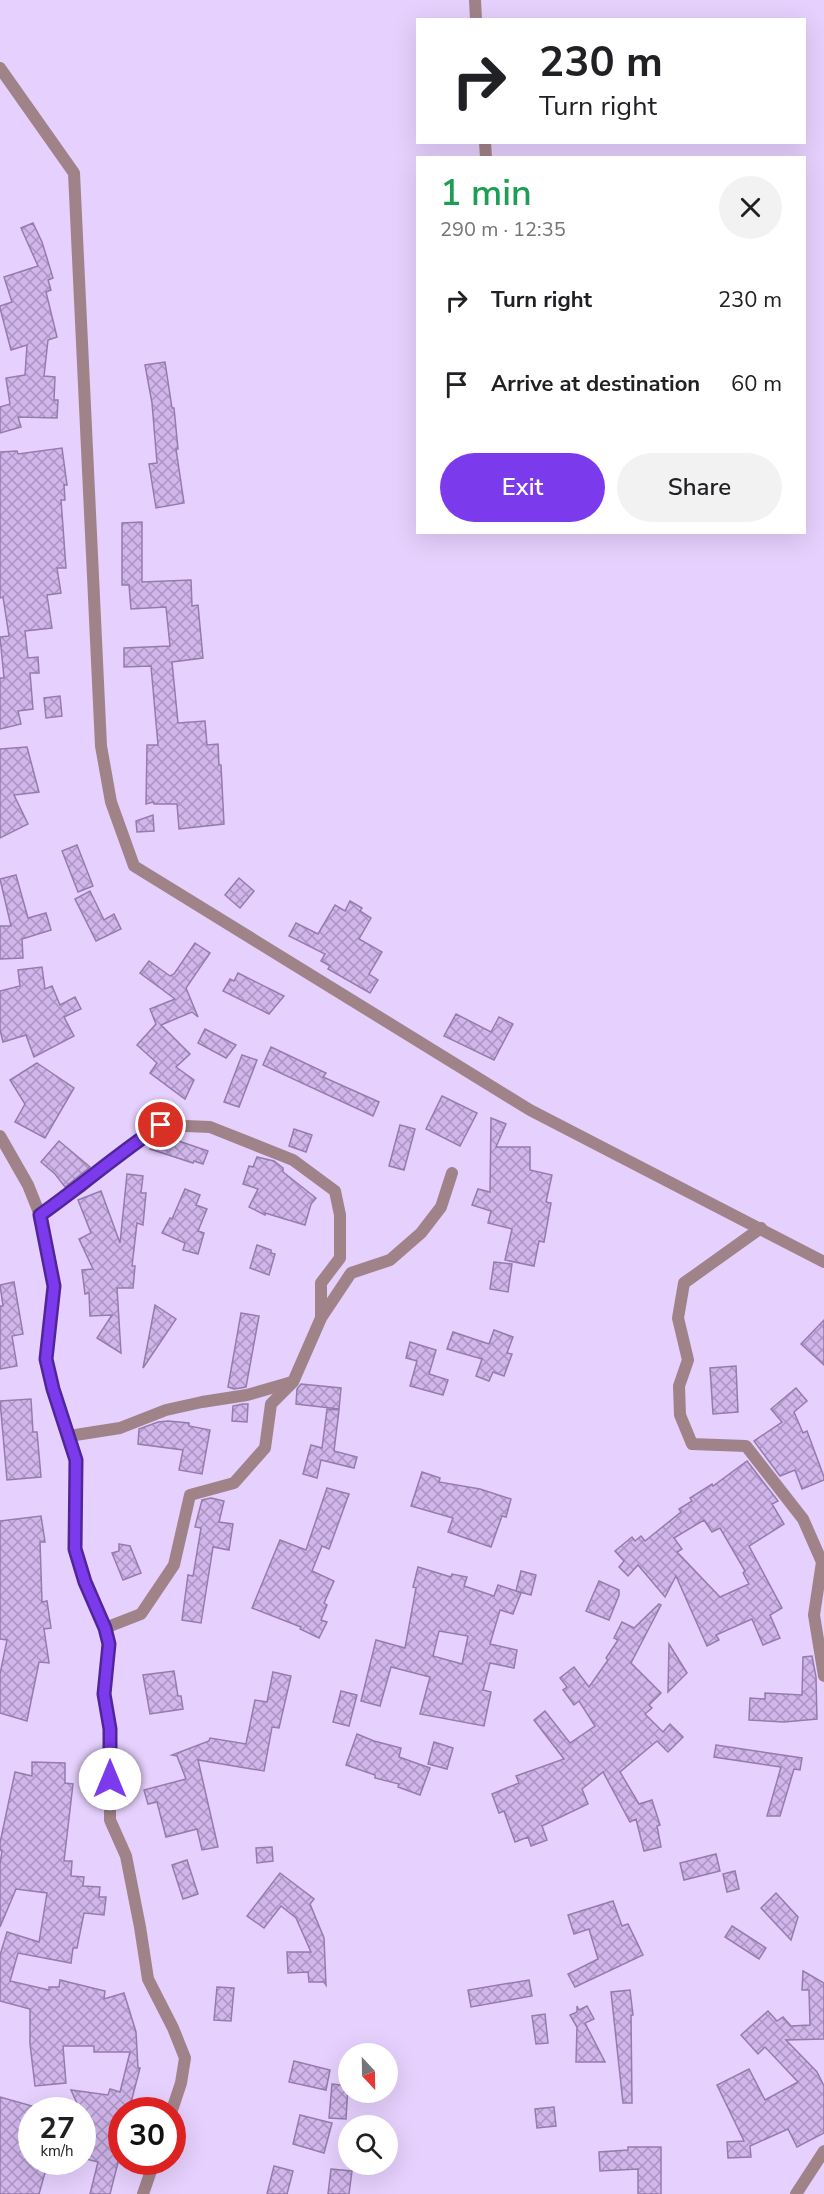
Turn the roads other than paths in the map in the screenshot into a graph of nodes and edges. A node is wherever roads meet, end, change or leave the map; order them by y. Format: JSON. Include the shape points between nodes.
{"nodes":[{"id":1,"x":475,"y":0,"type":"edge"},
{"id":2,"x":476,"y":18,"type":"edge"},
{"id":3,"x":0,"y":68,"type":"edge"},
{"id":4,"x":0,"y":1136,"type":"edge"},
{"id":5,"x":452,"y":1173,"type":"dead end"},
{"id":6,"x":40,"y":1215,"type":"junction"},
{"id":7,"x":760,"y":1228,"type":"junction"},
{"id":8,"x":824,"y":1262,"type":"edge"},
{"id":9,"x":321,"y":1318,"type":"junction"},
{"id":10,"x":293,"y":1382,"type":"junction"},
{"id":11,"x":69,"y":1436,"type":"junction"},
{"id":12,"x":105,"y":1628,"type":"junction"},
{"id":13,"x":824,"y":1676,"type":"edge"},
{"id":14,"x":177,"y":2097,"type":"edge"},
{"id":15,"x":824,"y":2151,"type":"edge"},
{"id":16,"x":149,"y":2175,"type":"edge"},
{"id":17,"x":142,"y":2194,"type":"edge"},
{"id":18,"x":796,"y":2194,"type":"edge"}],
"edges":[{"from":1,"to":2,"type":"street"},
{"from":3,"to":7,"type":"street","via":[[74,172],[101,746],[111,802],[134,866],[530,1110]]},
{"from":4,"to":6,"type":"street"},
{"from":5,"to":9,"type":"street","via":[[441,1208],[421,1233],[390,1260],[351,1273]]},
{"from":6,"to":9,"type":"street","via":[[161,1125],[210,1127],[293,1160],[335,1191],[340,1215],[340,1258],[321,1283]]},
{"from":6,"to":11,"type":"street","via":[[54,1286],[46,1359]]},
{"from":7,"to":8,"type":"street"},
{"from":7,"to":13,"type":"street","via":[[684,1283],[678,1318],[688,1360],[679,1386],[680,1415],[692,1444],[746,1446],[804,1519],[822,1562],[814,1615]]},
{"from":9,"to":10,"type":"street"},
{"from":10,"to":11,"type":"street","via":[[166,1410],[120,1428]]},
{"from":10,"to":12,"type":"street","via":[[271,1404],[265,1448],[234,1483],[190,1495],[174,1565],[141,1614]]},
{"from":11,"to":12,"type":"street","via":[[76,1460],[75,1549]]},
{"from":12,"to":14,"type":"street","via":[[109,1644],[104,1694],[110,1729],[110,1820],[126,1856],[148,1979],[185,2058]]},
{"from":15,"to":18,"type":"street"},
{"from":16,"to":17,"type":"street"}]}
